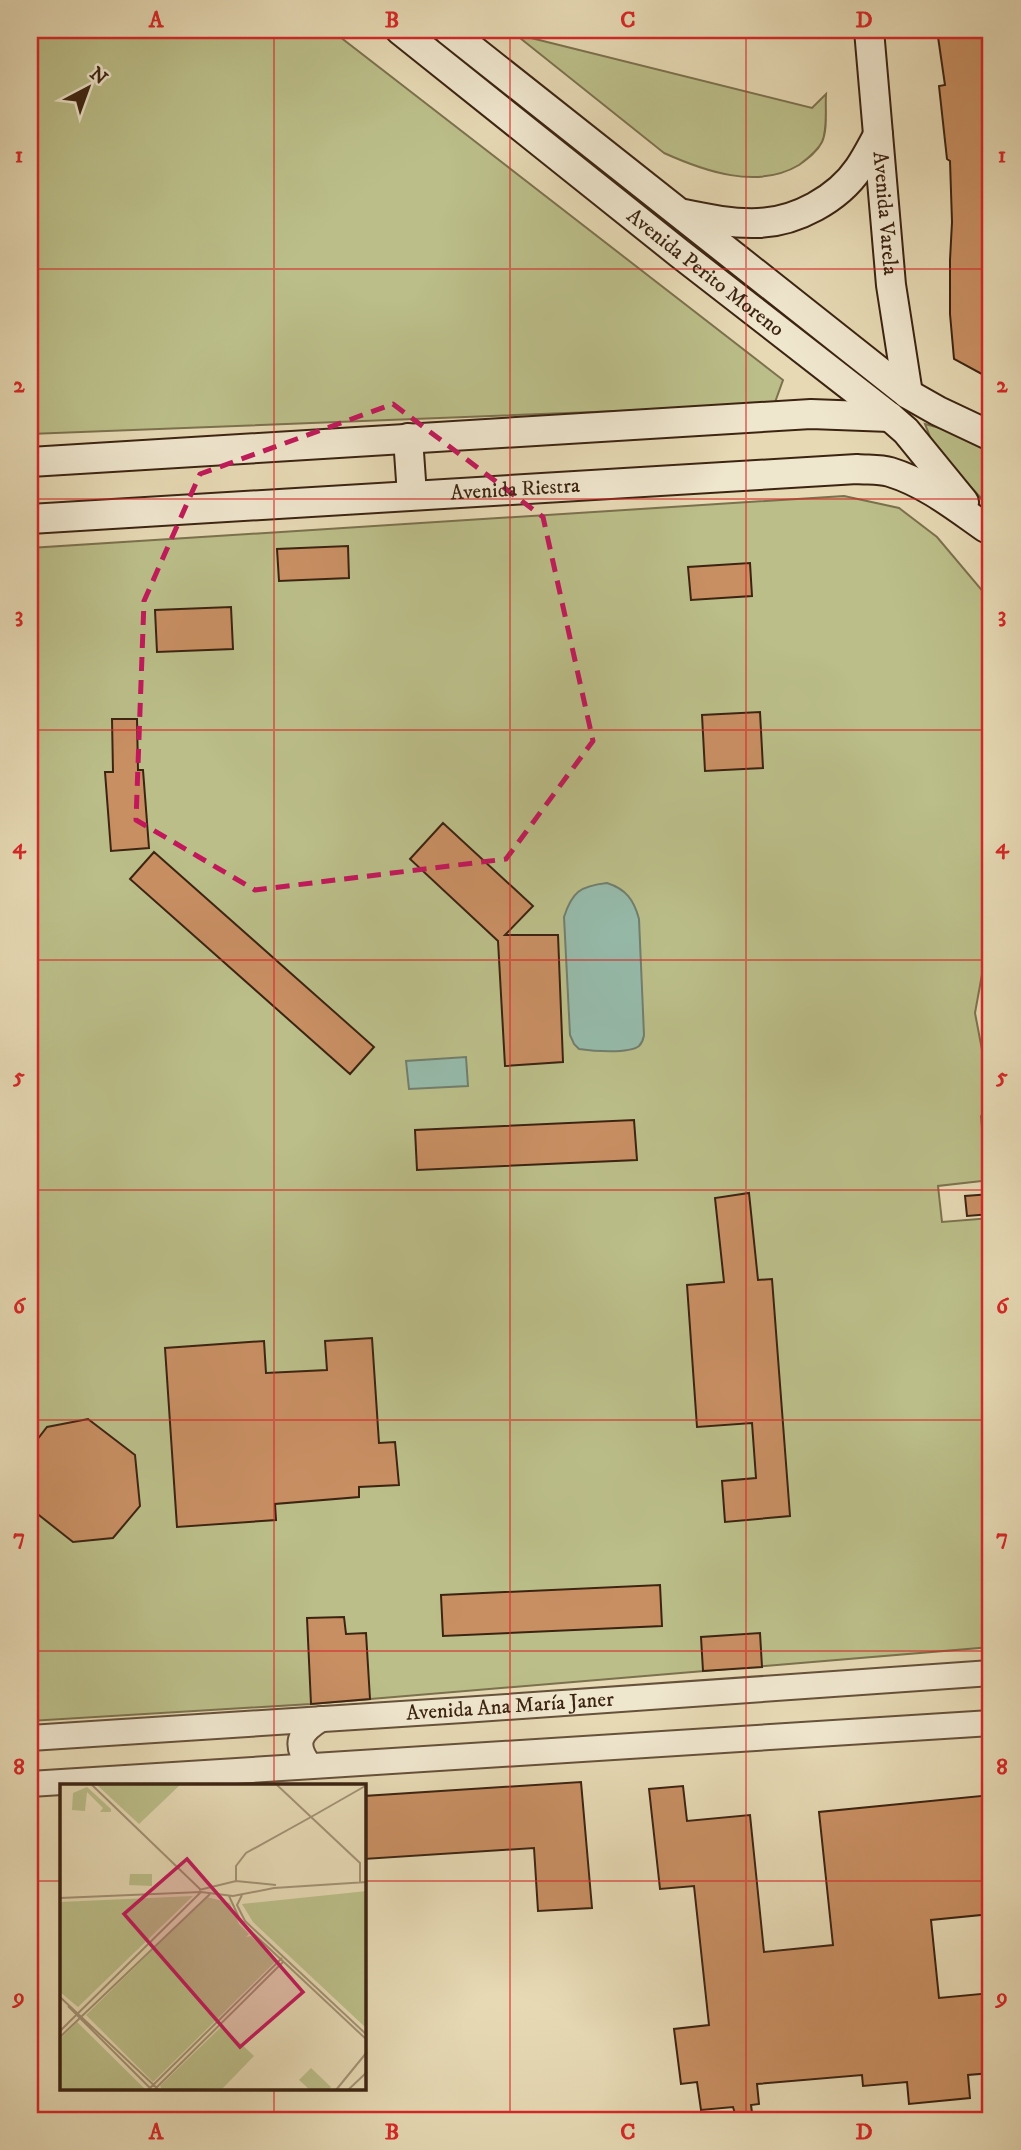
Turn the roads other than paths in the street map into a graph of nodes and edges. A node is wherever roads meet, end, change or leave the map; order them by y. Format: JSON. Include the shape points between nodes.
{"nodes":[{"id":1,"x":400,"y":30,"type":"edge"},
{"id":2,"x":448,"y":30,"type":"edge"},
{"id":3,"x":869,"y":30,"type":"edge"},
{"id":4,"x":878,"y":135,"type":"junction"},
{"id":5,"x":678,"y":213,"type":"junction"},
{"id":6,"x":824,"y":366,"type":"junction"},
{"id":7,"x":908,"y":394,"type":"junction"},
{"id":8,"x":811,"y":414,"type":"junction"},
{"id":9,"x":890,"y":416,"type":"junction"},
{"id":10,"x":991,"y":436,"type":"edge"},
{"id":11,"x":408,"y":438,"type":"junction"},
{"id":12,"x":30,"y":463,"type":"edge"},
{"id":13,"x":412,"y":495,"type":"junction"},
{"id":14,"x":30,"y":519,"type":"edge"},
{"id":15,"x":989,"y":531,"type":"edge"},
{"id":16,"x":991,"y":1673,"type":"edge"},
{"id":17,"x":321,"y":1719,"type":"junction"},
{"id":18,"x":991,"y":1723,"type":"edge"},
{"id":19,"x":30,"y":1738,"type":"edge"},
{"id":20,"x":310,"y":1766,"type":"junction"},
{"id":21,"x":30,"y":1784,"type":"edge"}],
"edges":[{"from":1,"to":6,"type":"main road","name":"Avenida Perito Moreno"},
{"from":2,"to":5,"type":"main road","name":"Avenida Perito Moreno"},
{"from":3,"to":4,"type":"main road","name":"Avenida Varela"},
{"from":4,"to":5,"type":"main road","via":[[859,169],[831,197],[798,215],[760,223],[721,222]]},
{"from":4,"to":7,"type":"main road","name":"Avenida Varela","via":[[891,285]]},
{"from":5,"to":7,"type":"main road","name":"Avenida Perito Moreno"},
{"from":6,"to":8,"type":"main road","via":[[830,393],[823,406]]},
{"from":6,"to":9,"type":"main road","name":"Avenida Perito Moreno"},
{"from":7,"to":9,"type":"main road"},
{"from":7,"to":10,"type":"main road","name":"Avenida Perito Moreno"},
{"from":8,"to":9,"type":"main road"},
{"from":8,"to":11,"type":"main road"},
{"from":9,"to":15,"type":"main road","name":"Avenida Perito Moreno"},
{"from":11,"to":12,"type":"main road"},
{"from":11,"to":13,"type":"main road"},
{"from":13,"to":14,"type":"main road","name":"Avenida Riestra"},
{"from":13,"to":15,"type":"main road","name":"Avenida Riestra","via":[[857,469],[888,471],[914,481]]},
{"from":16,"to":17,"type":"street","name":"Avenida Ana María Janer"},
{"from":17,"to":19,"type":"street","name":"Avenida Ana María Janer"},
{"from":17,"to":20,"type":"street","via":[[301,1737],[299,1746]]},
{"from":18,"to":20,"type":"street"},
{"from":20,"to":21,"type":"street"}]}
